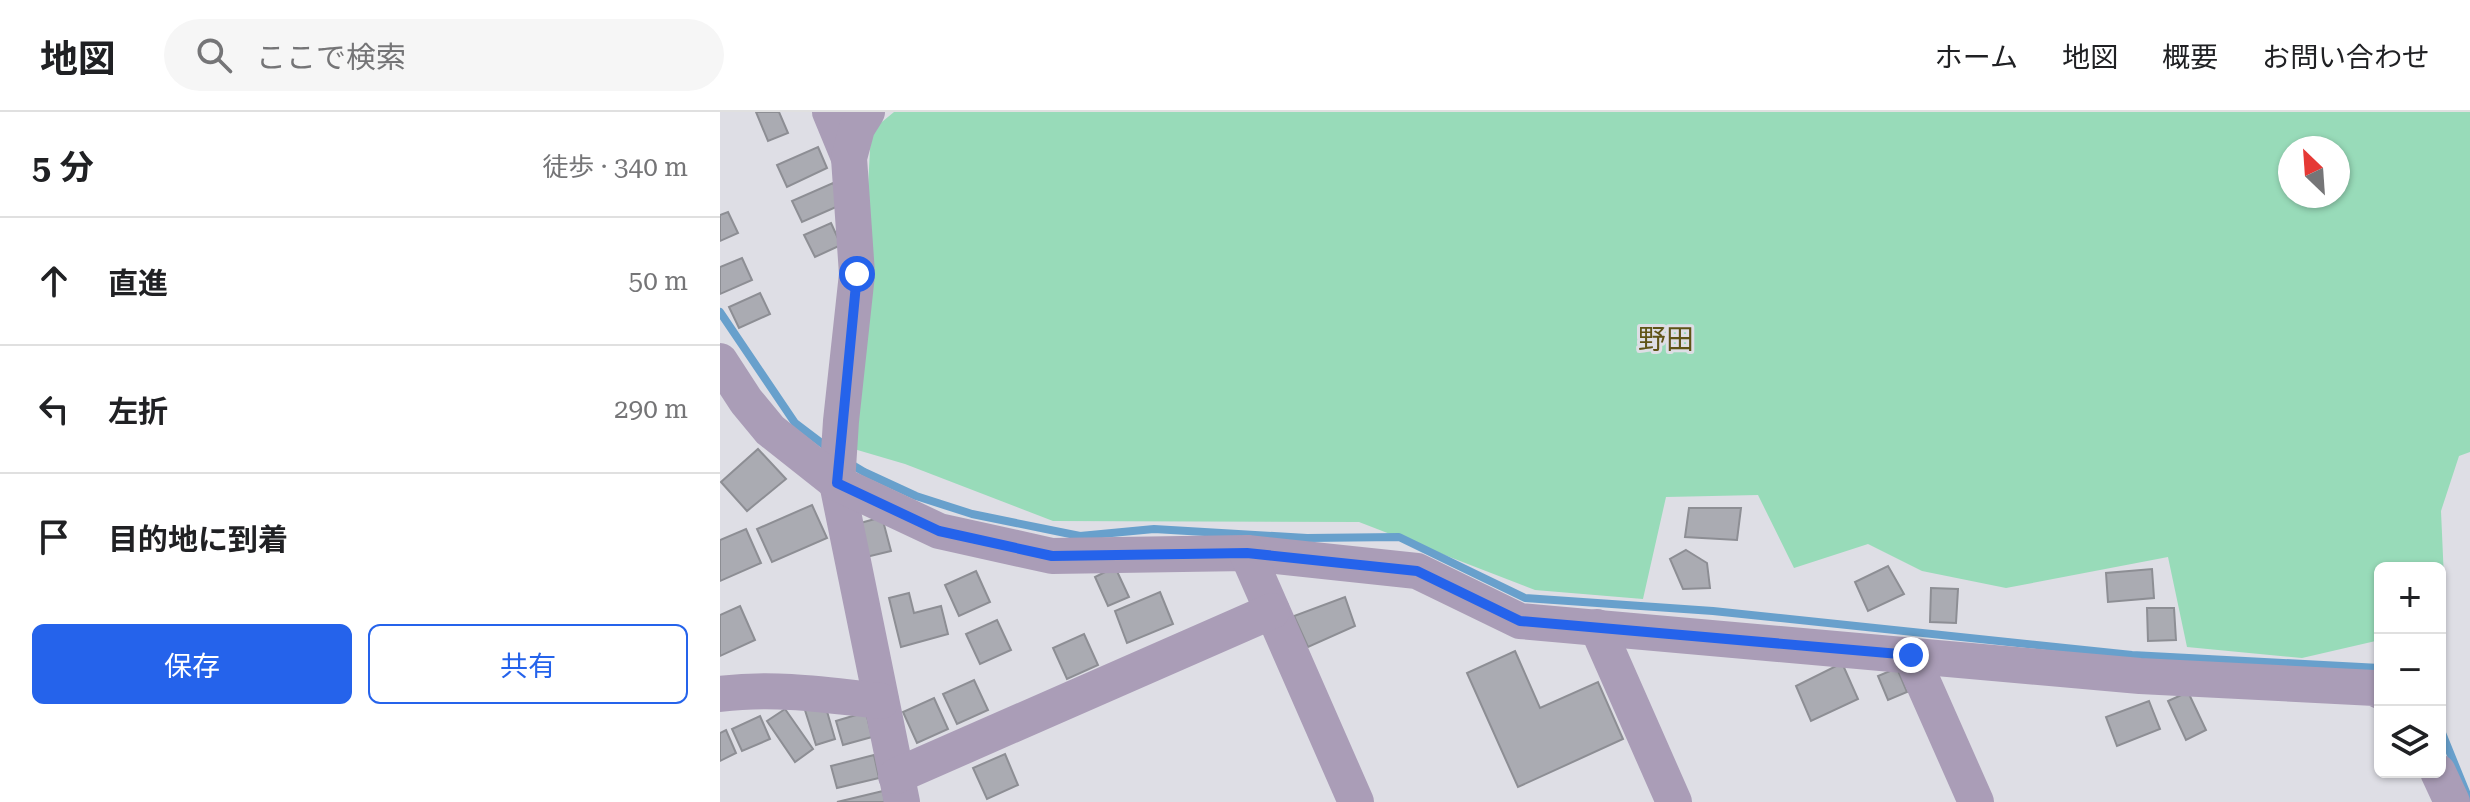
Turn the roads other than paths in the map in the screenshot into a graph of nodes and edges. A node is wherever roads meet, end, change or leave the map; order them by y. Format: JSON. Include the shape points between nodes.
{"nodes":[{"id":1,"x":830,"y":112,"type":"edge"},
{"id":2,"x":867,"y":112,"type":"edge"},
{"id":3,"x":849,"y":158,"type":"junction"},
{"id":4,"x":722,"y":368,"type":"edge"},
{"id":5,"x":837,"y":483,"type":"junction"},
{"id":6,"x":1247,"y":553,"type":"junction"},
{"id":7,"x":1272,"y":611,"type":"junction"},
{"id":8,"x":1597,"y":627,"type":"junction"},
{"id":9,"x":1911,"y":655,"type":"junction"},
{"id":10,"x":2374,"y":688,"type":"edge"},
{"id":11,"x":720,"y":694,"type":"edge"},
{"id":12,"x":881,"y":701,"type":"junction"},
{"id":13,"x":2441,"y":778,"type":"edge"},
{"id":14,"x":899,"y":789,"type":"edge"},
{"id":15,"x":1356,"y":802,"type":"edge"},
{"id":16,"x":1674,"y":802,"type":"edge"},
{"id":17,"x":1976,"y":802,"type":"edge"},
{"id":18,"x":2452,"y":802,"type":"edge"}],
"edges":[{"from":1,"to":3,"type":"street"},
{"from":2,"to":3,"type":"street"},
{"from":3,"to":5,"type":"street","via":[[857,274]]},
{"from":4,"to":5,"type":"street","via":[[770,430]]},
{"from":5,"to":6,"type":"street","via":[[939,531],[1052,556]]},
{"from":5,"to":12,"type":"street"},
{"from":6,"to":7,"type":"street"},
{"from":6,"to":8,"type":"street","via":[[1417,571],[1520,621]]},
{"from":7,"to":14,"type":"street"},
{"from":7,"to":15,"type":"street"},
{"from":8,"to":9,"type":"street"},
{"from":8,"to":16,"type":"street"},
{"from":9,"to":10,"type":"street","via":[[2140,676]]},
{"from":9,"to":17,"type":"street"},
{"from":11,"to":12,"type":"street","via":[[793,690]]},
{"from":12,"to":14,"type":"street"},
{"from":13,"to":18,"type":"street"}]}
